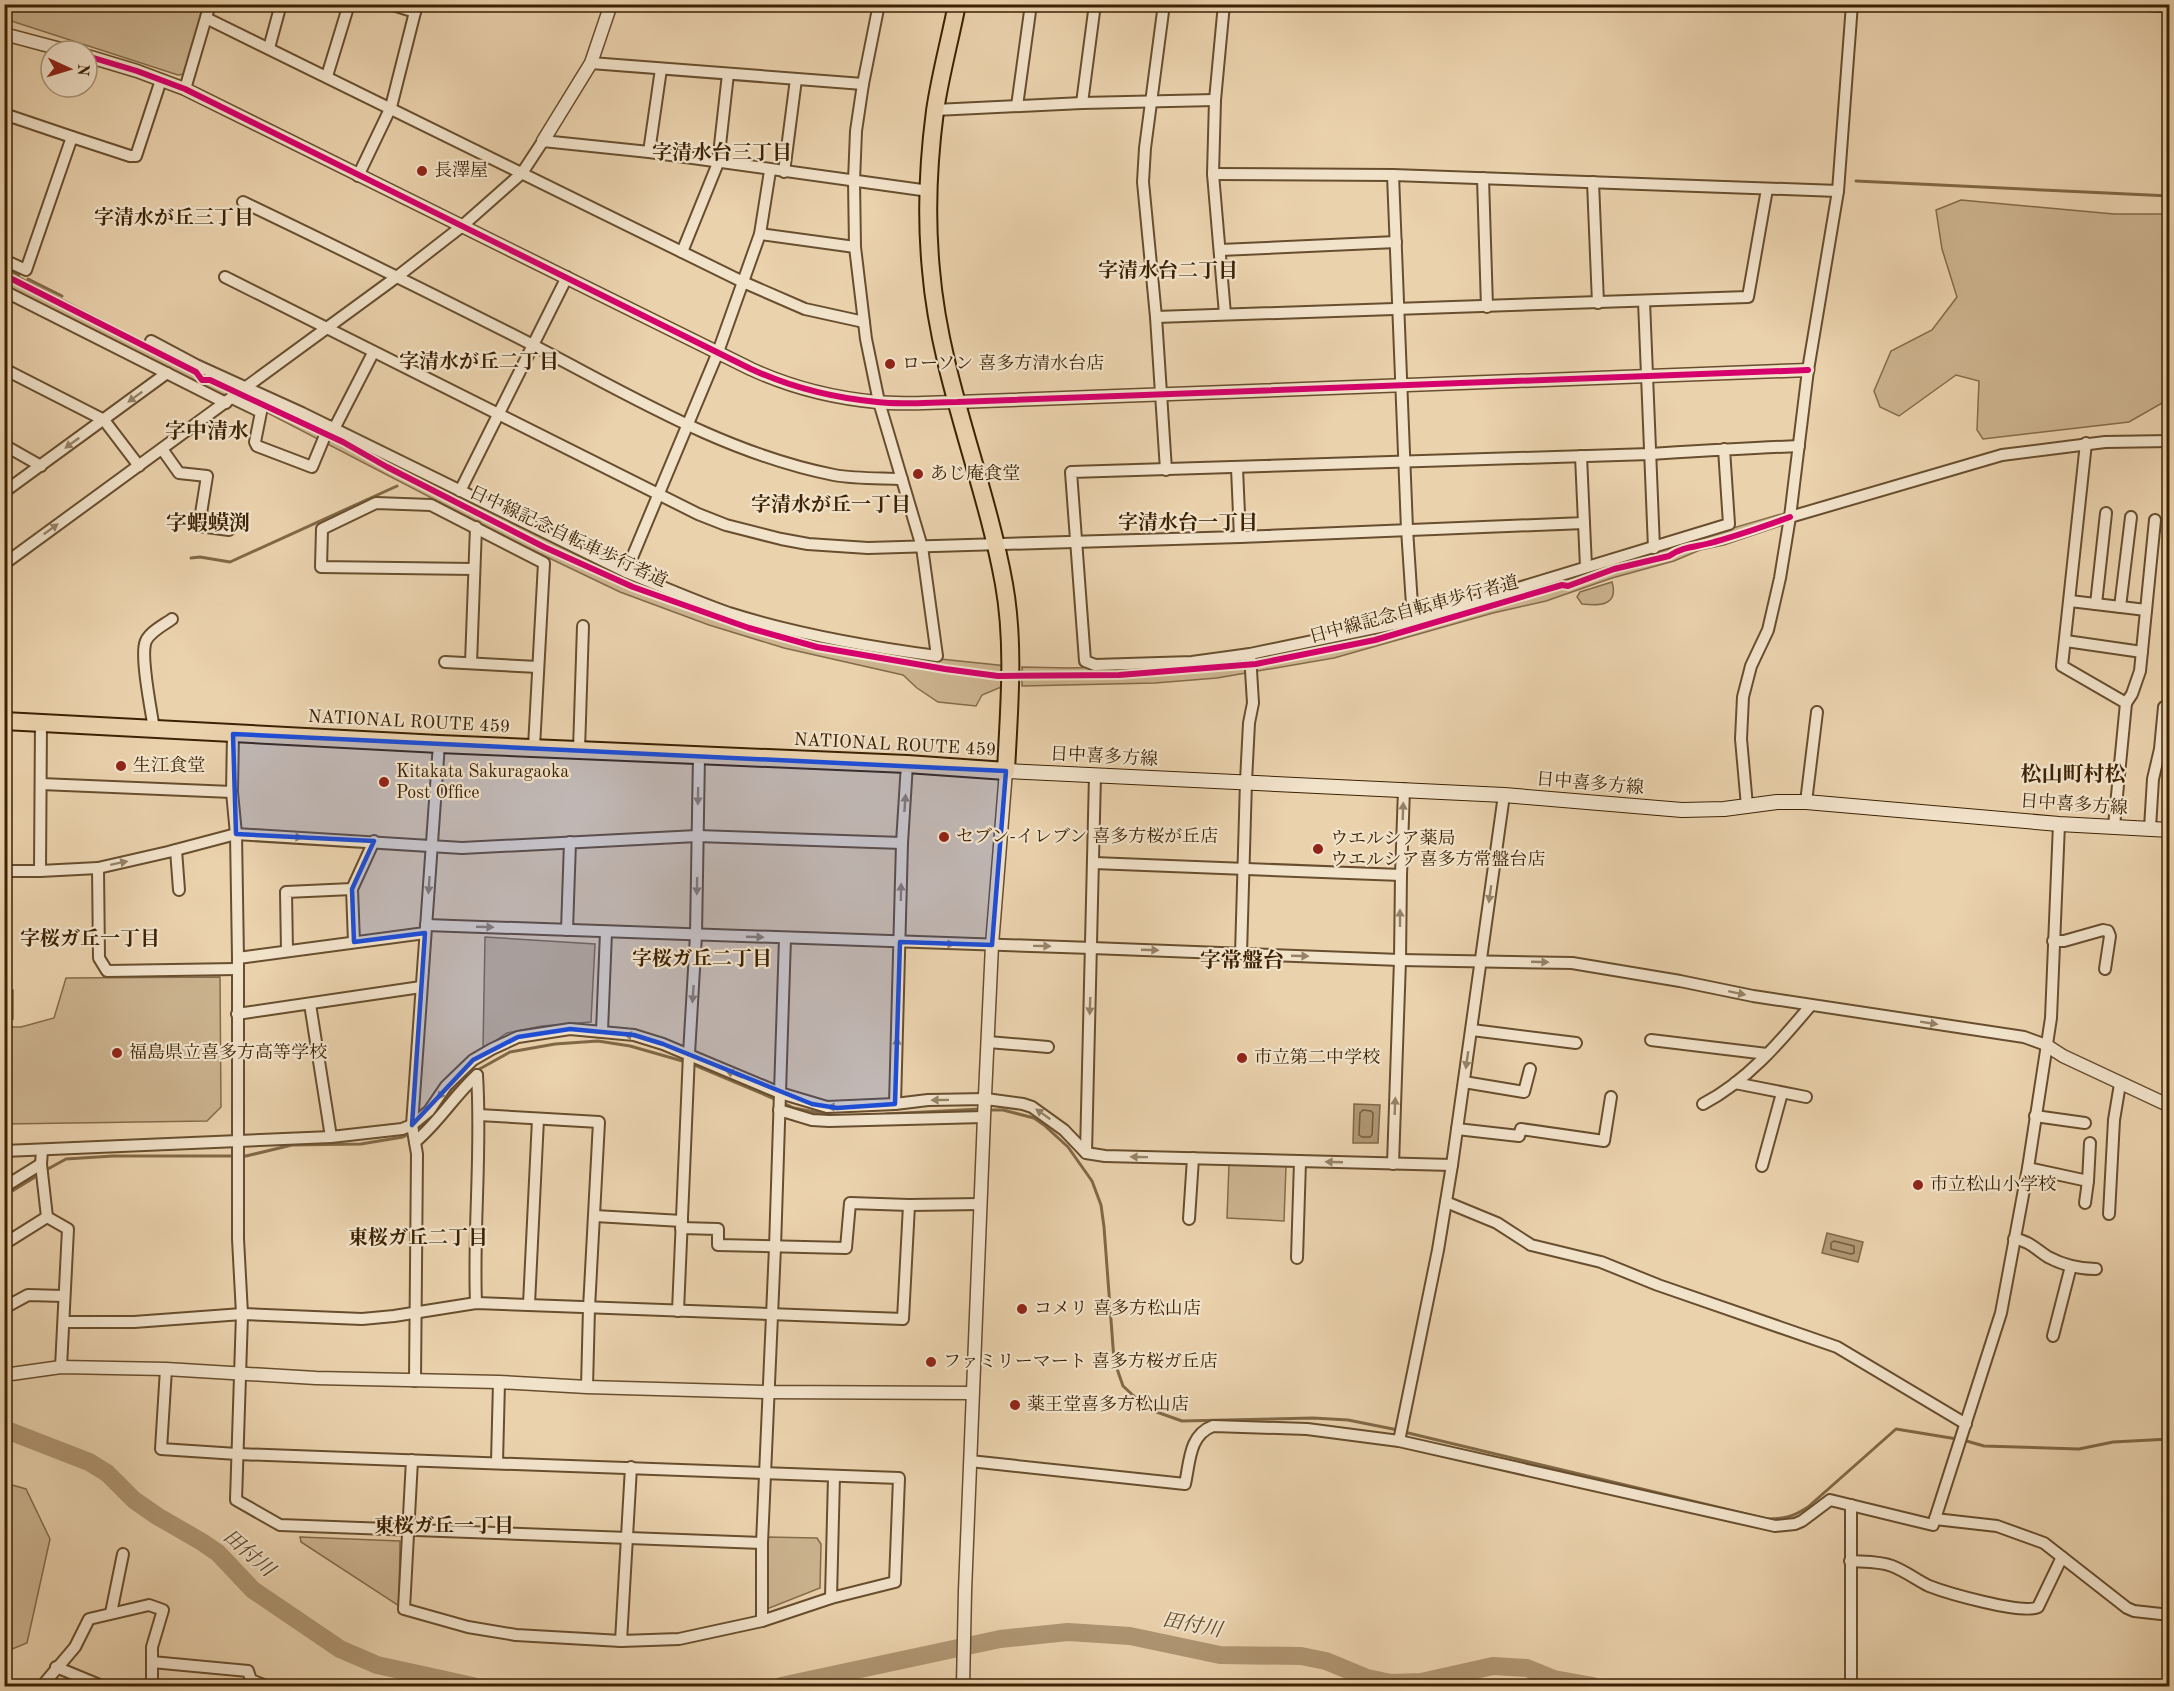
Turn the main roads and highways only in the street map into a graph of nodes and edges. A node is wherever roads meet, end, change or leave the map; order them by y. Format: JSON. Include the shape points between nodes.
{"nodes":[{"id":1,"x":957,"y":4,"type":"edge"},
{"id":2,"x":4,"y":721,"type":"edge"},
{"id":3,"x":1006,"y":771,"type":"junction"},
{"id":4,"x":2169,"y":830,"type":"edge"}],
"edges":[{"from":1,"to":3,"type":"highway","name":"NATIONAL ROUTE 459","via":[[935,110],[929,191],[931,271],[957,402],[1005,587],[1011,675]]},
{"from":2,"to":3,"type":"highway","name":"NATIONAL ROUTE 459"},
{"from":3,"to":4,"type":"main road","name":"日中喜多方線","via":[[1404,789],[1682,810],[1806,802]]}]}
